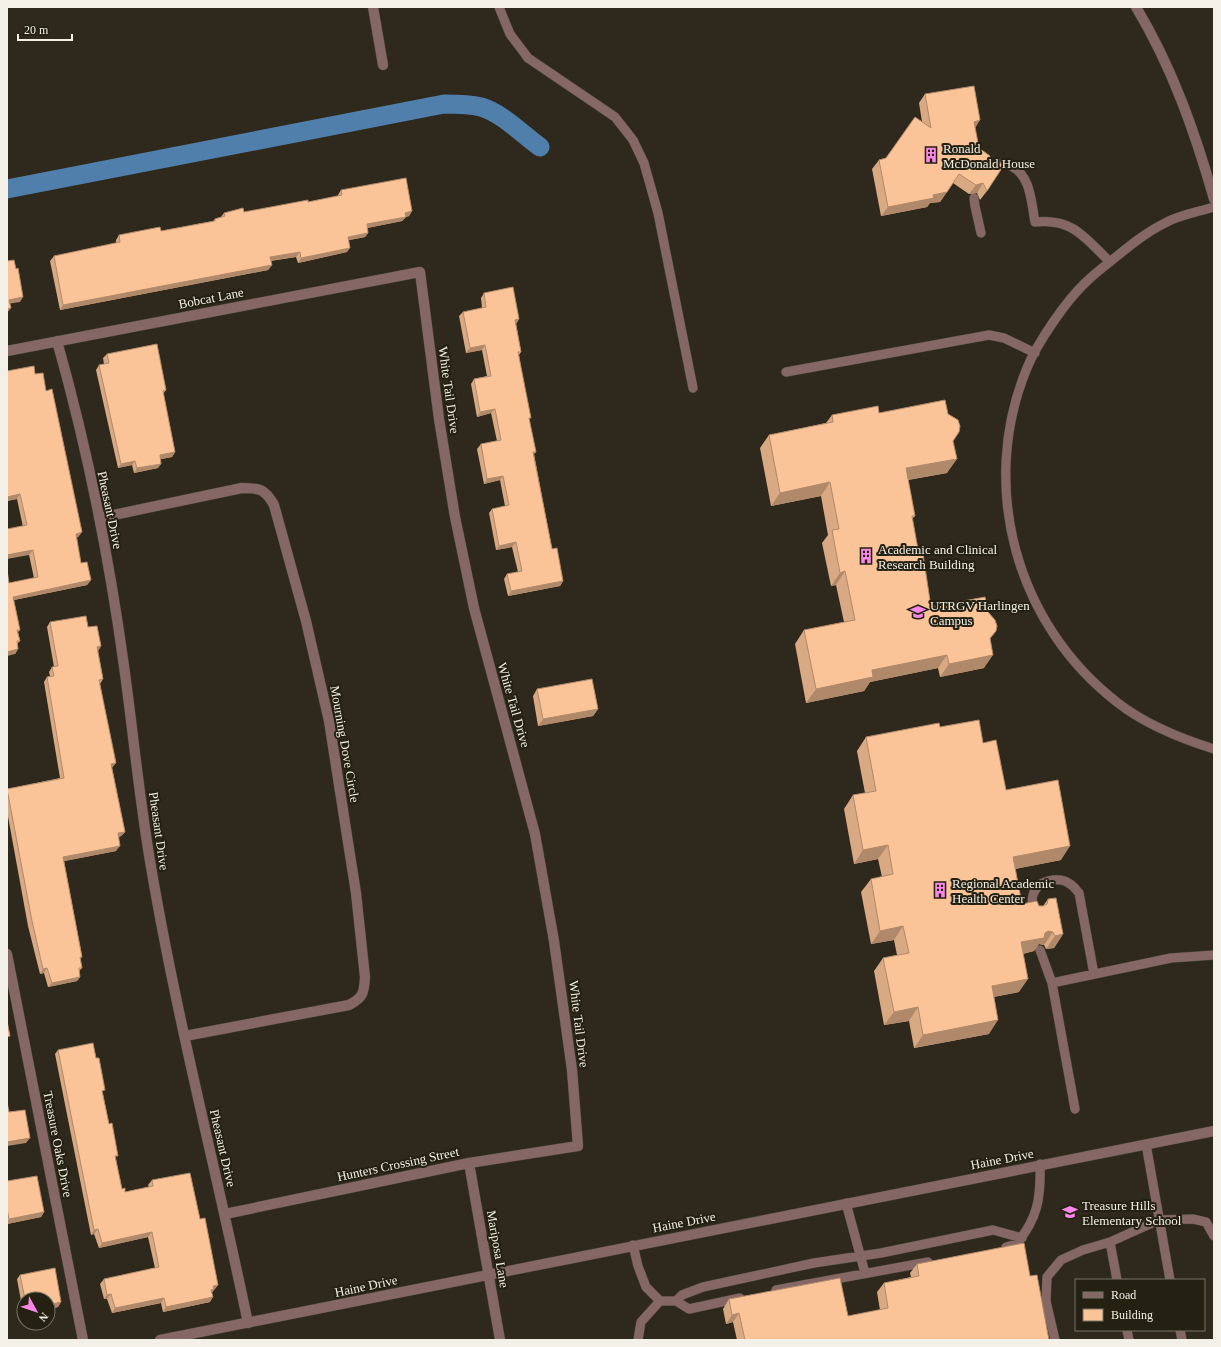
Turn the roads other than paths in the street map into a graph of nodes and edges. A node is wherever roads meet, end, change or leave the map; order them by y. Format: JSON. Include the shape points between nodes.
{"nodes":[{"id":1,"x":372,"y":7,"type":"edge"},
{"id":2,"x":499,"y":7,"type":"edge"},
{"id":3,"x":1136,"y":7,"type":"edge"},
{"id":4,"x":383,"y":65,"type":"dead end"},
{"id":5,"x":988,"y":168,"type":"edge"},
{"id":6,"x":974,"y":198,"type":"edge"},
{"id":7,"x":1214,"y":199,"type":"edge"},
{"id":8,"x":1214,"y":207,"type":"edge"},
{"id":9,"x":981,"y":233,"type":"dead end"},
{"id":10,"x":1110,"y":262,"type":"junction"},
{"id":11,"x":420,"y":272,"type":"joint"},
{"id":12,"x":57,"y":341,"type":"junction"},
{"id":13,"x":7,"y":351,"type":"edge"},
{"id":14,"x":1035,"y":353,"type":"junction"},
{"id":15,"x":786,"y":372,"type":"dead end"},
{"id":16,"x":693,"y":388,"type":"dead end"},
{"id":17,"x":99,"y":518,"type":"junction"},
{"id":18,"x":1214,"y":749,"type":"edge"},
{"id":19,"x":1033,"y":914,"type":"edge"},
{"id":20,"x":1040,"y":950,"type":"edge"},
{"id":21,"x":7,"y":954,"type":"edge"},
{"id":22,"x":1214,"y":955,"type":"edge"},
{"id":23,"x":1094,"y":974,"type":"junction"},
{"id":24,"x":1052,"y":983,"type":"junction"},
{"id":25,"x":185,"y":1036,"type":"junction"},
{"id":26,"x":1075,"y":1109,"type":"dead end"},
{"id":27,"x":1214,"y":1131,"type":"edge"},
{"id":28,"x":1146,"y":1144,"type":"junction"},
{"id":29,"x":578,"y":1146,"type":"joint"},
{"id":30,"x":469,"y":1163,"type":"junction"},
{"id":31,"x":1040,"y":1164,"type":"junction"},
{"id":32,"x":846,"y":1203,"type":"junction"},
{"id":33,"x":225,"y":1214,"type":"junction"},
{"id":34,"x":1159,"y":1220,"type":"junction"},
{"id":35,"x":1214,"y":1236,"type":"edge"},
{"id":36,"x":1022,"y":1238,"type":"junction"},
{"id":37,"x":1110,"y":1242,"type":"junction"},
{"id":38,"x":633,"y":1245,"type":"junction"},
{"id":39,"x":993,"y":1250,"type":"edge"},
{"id":40,"x":860,"y":1256,"type":"junction"},
{"id":41,"x":938,"y":1260,"type":"edge"},
{"id":42,"x":865,"y":1273,"type":"junction"},
{"id":43,"x":489,"y":1274,"type":"junction"},
{"id":44,"x":1117,"y":1279,"type":"edge"},
{"id":45,"x":1170,"y":1279,"type":"edge"},
{"id":46,"x":770,"y":1292,"type":"edge"},
{"id":47,"x":748,"y":1296,"type":"edge"},
{"id":48,"x":660,"y":1301,"type":"junction"},
{"id":49,"x":676,"y":1301,"type":"junction"},
{"id":50,"x":248,"y":1323,"type":"junction"},
{"id":51,"x":83,"y":1340,"type":"edge"},
{"id":52,"x":160,"y":1340,"type":"edge"},
{"id":53,"x":500,"y":1340,"type":"edge"},
{"id":54,"x":638,"y":1340,"type":"edge"},
{"id":55,"x":1055,"y":1340,"type":"edge"}],
"edges":[{"from":1,"to":4,"type":"street"},
{"from":2,"to":16,"type":"lane","via":[[510,34],[528,58],[614,118],[633,140],[644,163],[658,214]]},
{"from":3,"to":7,"type":"street","via":[[1164,59],[1184,107]]},
{"from":5,"to":10,"type":"lane","via":[[996,163],[1018,169],[1026,179],[1035,222],[1049,220],[1064,223],[1076,230]]},
{"from":6,"to":9,"type":"lane"},
{"from":8,"to":10,"type":"lane","via":[[1166,222],[1130,245]]},
{"from":10,"to":14,"type":"lane","via":[[1084,283],[1051,326]]},
{"from":11,"to":12,"type":"street","name":"Bobcat Lane"},
{"from":11,"to":29,"type":"street","name":"White Tail Drive","via":[[455,517],[474,608],[535,834],[554,941],[572,1070]]},
{"from":12,"to":13,"type":"street","name":"Bobcat Lane"},
{"from":12,"to":17,"type":"street","name":"Pheasant Drive"},
{"from":14,"to":15,"type":"lane","via":[[1004,338],[989,335]]},
{"from":14,"to":18,"type":"lane","via":[[1010,422],[1006,465],[1011,537],[1027,585],[1049,628],[1087,676],[1114,700],[1148,721]]},
{"from":17,"to":25,"type":"street","name":"Pheasant Drive","via":[[124,665],[149,858]]},
{"from":17,"to":25,"type":"street","name":"Mourning Dove Circle","via":[[242,488],[255,488],[267,493],[274,505],[315,658],[344,811],[365,977],[360,999],[349,1005]]},
{"from":19,"to":23,"type":"lane","via":[[1033,894],[1039,886],[1048,880],[1060,879],[1071,884],[1079,893]]},
{"from":20,"to":24,"type":"lane"},
{"from":21,"to":51,"type":"street","name":"Treasure Oaks Drive"},
{"from":22,"to":23,"type":"lane","via":[[1172,958]]},
{"from":23,"to":24,"type":"lane"},
{"from":24,"to":26,"type":"lane"},
{"from":25,"to":33,"type":"street","name":"Pheasant Drive"},
{"from":27,"to":28,"type":"street","name":"Haine Drive"},
{"from":28,"to":31,"type":"street","name":"Haine Drive"},
{"from":28,"to":34,"type":"lane"},
{"from":29,"to":30,"type":"street","name":"Hunters Crossing Street"},
{"from":30,"to":33,"type":"street","name":"Hunters Crossing Street"},
{"from":30,"to":43,"type":"street","name":"Mariposa Lane"},
{"from":31,"to":32,"type":"street","name":"Haine Drive"},
{"from":31,"to":36,"type":"lane","via":[[1035,1216]]},
{"from":32,"to":38,"type":"street","name":"Haine Drive"},
{"from":32,"to":40,"type":"lane"},
{"from":33,"to":50,"type":"street","name":"Pheasant Drive"},
{"from":34,"to":35,"type":"lane","via":[[1206,1222]]},
{"from":34,"to":37,"type":"lane"},
{"from":34,"to":45,"type":"lane"},
{"from":36,"to":39,"type":"lane","via":[[1016,1244]]},
{"from":36,"to":40,"type":"lane","via":[[993,1230]]},
{"from":37,"to":44,"type":"lane"},
{"from":37,"to":55,"type":"lane","via":[[1061,1260],[1047,1277],[1046,1301]]},
{"from":38,"to":43,"type":"street","name":"Haine Drive"},
{"from":38,"to":48,"type":"lane","via":[[646,1287]]},
{"from":40,"to":42,"type":"lane"},
{"from":40,"to":49,"type":"lane","via":[[814,1263],[703,1287],[682,1295]]},
{"from":41,"to":42,"type":"lane"},
{"from":42,"to":46,"type":"lane"},
{"from":43,"to":50,"type":"street","name":"Haine Drive"},
{"from":43,"to":53,"type":"street","name":"Mariposa Lane"},
{"from":47,"to":49,"type":"lane","via":[[690,1308]]},
{"from":48,"to":49,"type":"lane"},
{"from":48,"to":54,"type":"lane","via":[[641,1322]]},
{"from":50,"to":52,"type":"street","name":"Haine Drive"}]}
